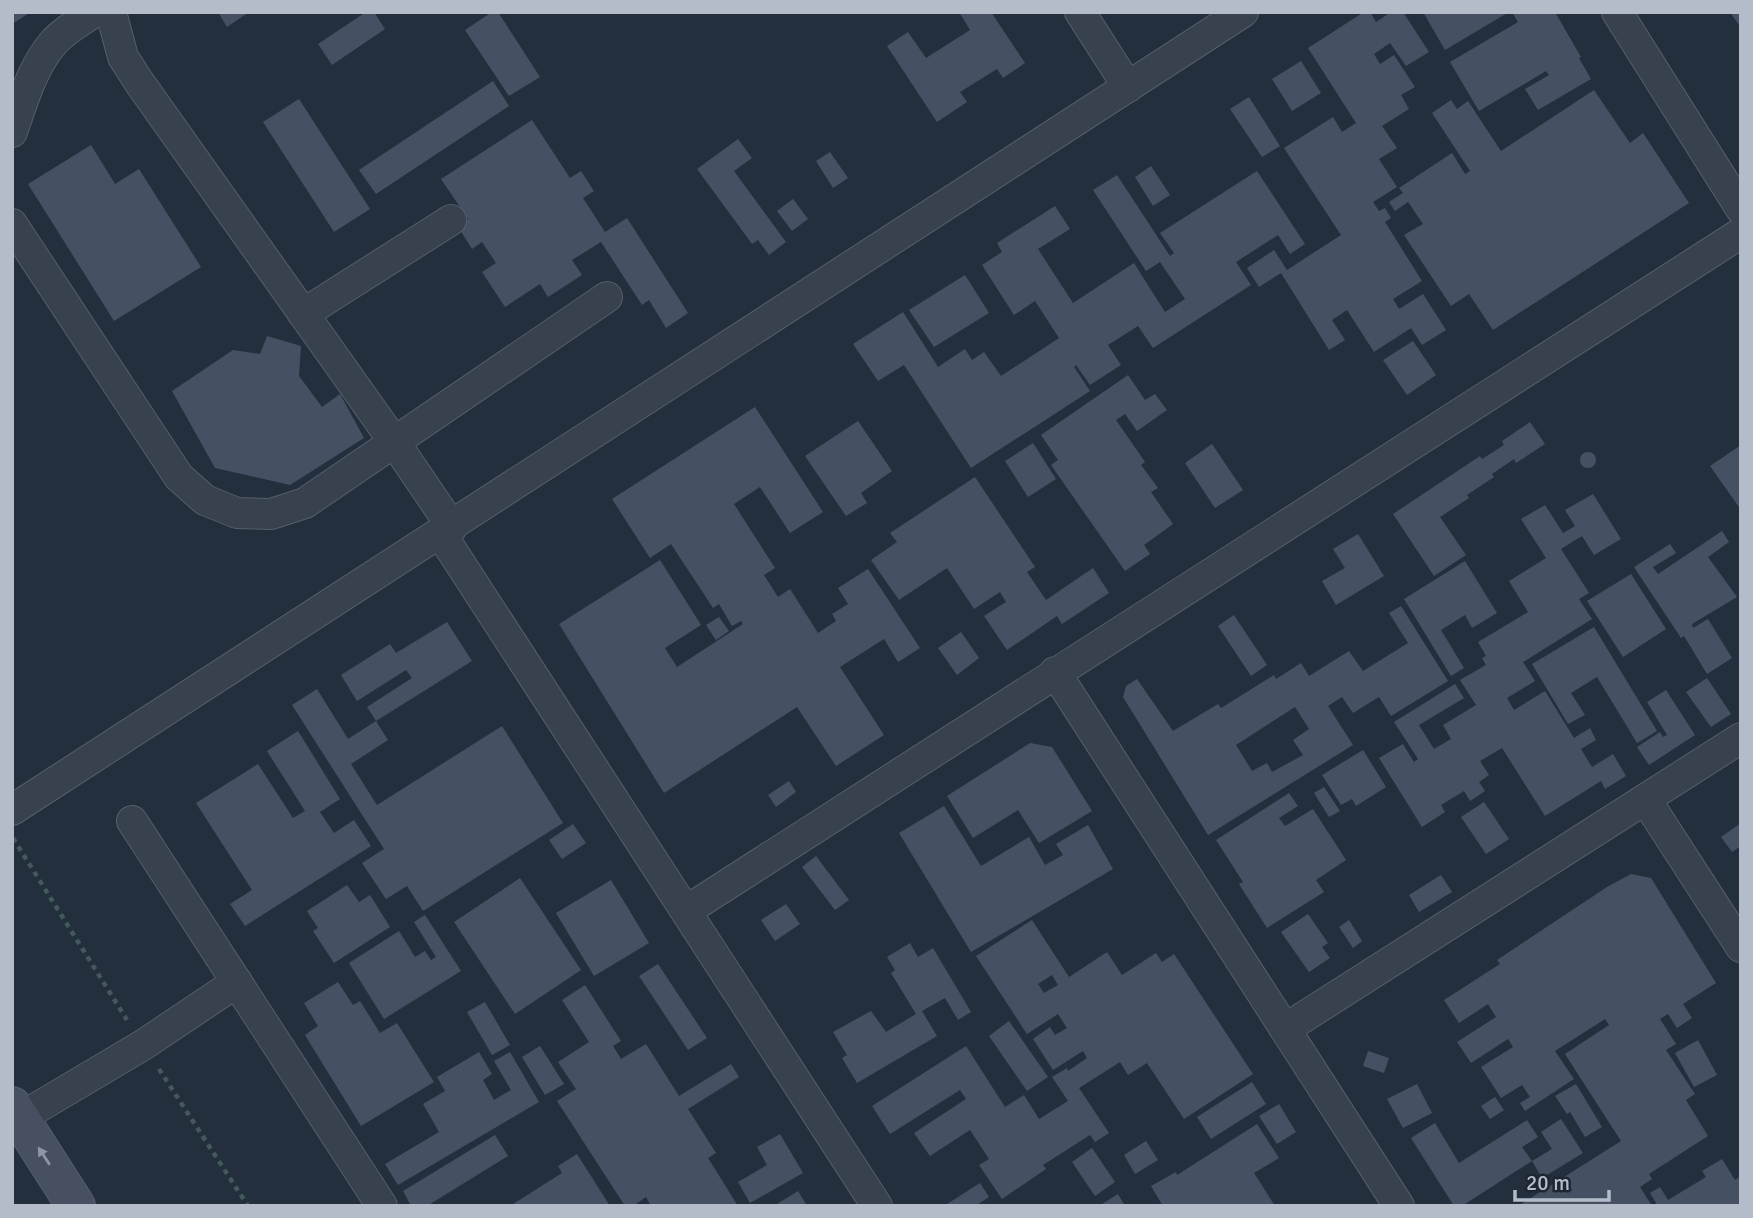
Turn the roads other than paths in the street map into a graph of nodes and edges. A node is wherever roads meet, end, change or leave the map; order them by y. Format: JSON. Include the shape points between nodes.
{"nodes":[{"id":1,"x":94,"y":12,"type":"edge"},
{"id":2,"x":111,"y":12,"type":"edge"},
{"id":3,"x":1080,"y":12,"type":"edge"},
{"id":4,"x":1243,"y":12,"type":"edge"},
{"id":5,"x":1617,"y":12,"type":"edge"},
{"id":6,"x":1128,"y":87,"type":"junction"},
{"id":7,"x":12,"y":132,"type":"edge"},
{"id":8,"x":1741,"y":209,"type":"edge"},
{"id":9,"x":451,"y":220,"type":"dead end"},
{"id":10,"x":12,"y":224,"type":"edge"},
{"id":11,"x":1741,"y":233,"type":"edge"},
{"id":12,"x":607,"y":297,"type":"dead end"},
{"id":13,"x":303,"y":314,"type":"junction"},
{"id":14,"x":395,"y":443,"type":"junction"},
{"id":15,"x":446,"y":530,"type":"junction"},
{"id":16,"x":1055,"y":672,"type":"junction"},
{"id":17,"x":1741,"y":738,"type":"edge"},
{"id":18,"x":1646,"y":800,"type":"junction"},
{"id":19,"x":12,"y":810,"type":"edge"},
{"id":20,"x":132,"y":821,"type":"dead end"},
{"id":21,"x":686,"y":911,"type":"junction"},
{"id":22,"x":1741,"y":947,"type":"edge"},
{"id":23,"x":237,"y":982,"type":"junction"},
{"id":24,"x":1285,"y":1029,"type":"junction"},
{"id":25,"x":16,"y":1112,"type":"edge"},
{"id":26,"x":76,"y":1206,"type":"edge"},
{"id":27,"x":382,"y":1206,"type":"edge"},
{"id":28,"x":877,"y":1206,"type":"edge"},
{"id":29,"x":1399,"y":1206,"type":"edge"}],
"edges":[{"from":1,"to":7,"type":"street","via":[[45,54]]},
{"from":2,"to":13,"type":"street","via":[[128,65]]},
{"from":3,"to":6,"type":"street"},
{"from":4,"to":6,"type":"street"},
{"from":5,"to":8,"type":"street"},
{"from":6,"to":15,"type":"street"},
{"from":9,"to":13,"type":"street"},
{"from":10,"to":14,"type":"street","via":[[179,477],[205,500],[237,513],[271,514],[304,503]]},
{"from":11,"to":16,"type":"street"},
{"from":12,"to":14,"type":"street"},
{"from":13,"to":14,"type":"street"},
{"from":14,"to":15,"type":"street"},
{"from":15,"to":19,"type":"street"},
{"from":15,"to":21,"type":"street"},
{"from":16,"to":21,"type":"street"},
{"from":16,"to":24,"type":"street"},
{"from":17,"to":18,"type":"street"},
{"from":18,"to":22,"type":"street"},
{"from":18,"to":24,"type":"street"},
{"from":20,"to":23,"type":"street"},
{"from":21,"to":28,"type":"street"},
{"from":23,"to":25,"type":"street","via":[[143,1045]]},
{"from":23,"to":27,"type":"street"},
{"from":24,"to":29,"type":"street"},
{"from":26,"to":25,"type":"main road","one_way":true}]}
